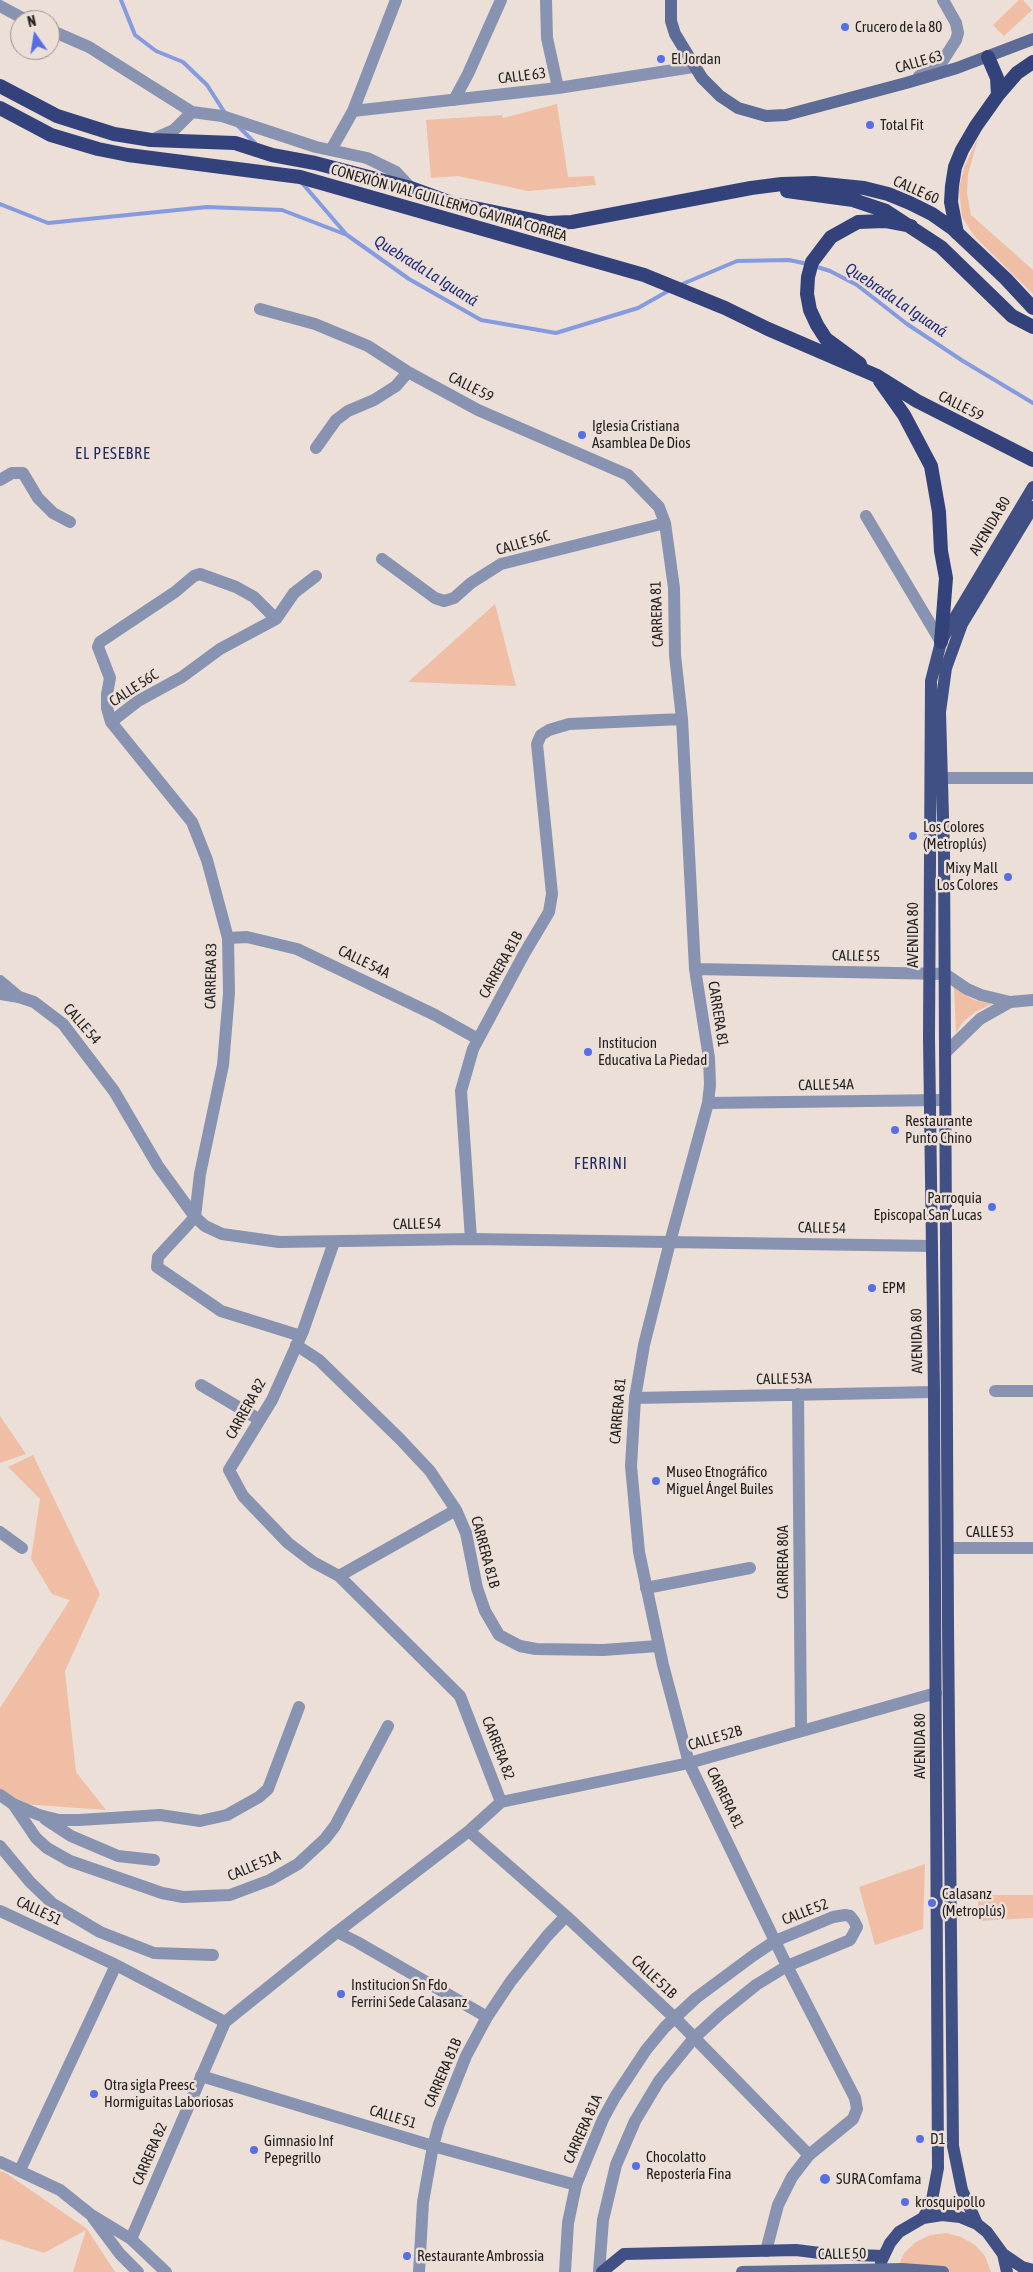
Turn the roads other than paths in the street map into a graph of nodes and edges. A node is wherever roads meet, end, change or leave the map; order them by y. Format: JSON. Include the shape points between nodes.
{"nodes":[{"id":1,"x":396,"y":0,"type":"edge"},
{"id":2,"x":501,"y":0,"type":"edge"},
{"id":3,"x":546,"y":0,"type":"edge"},
{"id":4,"x":671,"y":0,"type":"edge"},
{"id":5,"x":943,"y":0,"type":"edge"},
{"id":6,"x":60,"y":35,"type":"edge"},
{"id":7,"x":1033,"y":39,"type":"edge"},
{"id":8,"x":988,"y":56,"type":"junction"},
{"id":9,"x":1033,"y":62,"type":"edge"},
{"id":10,"x":693,"y":67,"type":"junction"},
{"id":11,"x":906,"y":83,"type":"junction"},
{"id":12,"x":0,"y":86,"type":"edge"},
{"id":13,"x":558,"y":88,"type":"junction"},
{"id":14,"x":998,"y":95,"type":"junction"},
{"id":15,"x":454,"y":100,"type":"junction"},
{"id":16,"x":0,"y":108,"type":"edge"},
{"id":17,"x":353,"y":111,"type":"junction"},
{"id":18,"x":192,"y":112,"type":"junction"},
{"id":19,"x":151,"y":140,"type":"junction"},
{"id":20,"x":331,"y":150,"type":"junction"},
{"id":21,"x":411,"y":188,"type":"junction"},
{"id":22,"x":751,"y":188,"type":"junction"},
{"id":23,"x":911,"y":226,"type":"junction"},
{"id":24,"x":957,"y":232,"type":"junction"},
{"id":25,"x":1033,"y":308,"type":"edge"},
{"id":26,"x":260,"y":309,"type":"dead end"},
{"id":27,"x":1033,"y":327,"type":"edge"},
{"id":28,"x":408,"y":372,"type":"junction"},
{"id":29,"x":877,"y":376,"type":"junction"},
{"id":30,"x":316,"y":448,"type":"dead end"},
{"id":31,"x":1033,"y":460,"type":"edge"},
{"id":32,"x":0,"y":480,"type":"edge"},
{"id":33,"x":1033,"y":487,"type":"edge"},
{"id":34,"x":660,"y":507,"type":"joint"},
{"id":35,"x":1033,"y":507,"type":"edge"},
{"id":36,"x":866,"y":516,"type":"dead end"},
{"id":37,"x":70,"y":522,"type":"dead end"},
{"id":38,"x":665,"y":523,"type":"junction"},
{"id":39,"x":382,"y":559,"type":"dead end"},
{"id":40,"x":316,"y":576,"type":"dead end"},
{"id":41,"x":276,"y":618,"type":"junction"},
{"id":42,"x":941,"y":642,"type":"junction"},
{"id":43,"x":682,"y":720,"type":"junction"},
{"id":44,"x":111,"y":722,"type":"junction"},
{"id":45,"x":941,"y":778,"type":"junction"},
{"id":46,"x":1033,"y":778,"type":"edge"},
{"id":47,"x":228,"y":938,"type":"junction"},
{"id":48,"x":694,"y":969,"type":"junction"},
{"id":49,"x":930,"y":974,"type":"junction"},
{"id":50,"x":945,"y":974,"type":"junction"},
{"id":51,"x":0,"y":981,"type":"edge"},
{"id":52,"x":0,"y":994,"type":"edge"},
{"id":53,"x":19,"y":996,"type":"junction"},
{"id":54,"x":1033,"y":1000,"type":"edge"},
{"id":55,"x":1010,"y":1002,"type":"junction"},
{"id":56,"x":478,"y":1039,"type":"junction"},
{"id":57,"x":945,"y":1053,"type":"junction"},
{"id":58,"x":945,"y":1100,"type":"junction"},
{"id":59,"x":930,"y":1101,"type":"junction"},
{"id":60,"x":708,"y":1103,"type":"junction"},
{"id":61,"x":195,"y":1217,"type":"junction"},
{"id":62,"x":471,"y":1239,"type":"junction"},
{"id":63,"x":334,"y":1242,"type":"junction"},
{"id":64,"x":670,"y":1242,"type":"junction"},
{"id":65,"x":932,"y":1246,"type":"junction"},
{"id":66,"x":299,"y":1341,"type":"junction"},
{"id":67,"x":201,"y":1386,"type":"dead end"},
{"id":68,"x":996,"y":1390,"type":"dead end"},
{"id":69,"x":1033,"y":1391,"type":"edge"},
{"id":70,"x":934,"y":1392,"type":"junction"},
{"id":71,"x":798,"y":1394,"type":"junction"},
{"id":72,"x":635,"y":1398,"type":"junction"},
{"id":73,"x":260,"y":1420,"type":"junction"},
{"id":74,"x":456,"y":1510,"type":"junction"},
{"id":75,"x":0,"y":1532,"type":"edge"},
{"id":76,"x":22,"y":1548,"type":"dead end"},
{"id":77,"x":948,"y":1548,"type":"junction"},
{"id":78,"x":1033,"y":1548,"type":"edge"},
{"id":79,"x":750,"y":1568,"type":"dead end"},
{"id":80,"x":339,"y":1576,"type":"junction"},
{"id":81,"x":646,"y":1588,"type":"junction"},
{"id":82,"x":658,"y":1646,"type":"junction"},
{"id":83,"x":936,"y":1693,"type":"junction"},
{"id":84,"x":299,"y":1707,"type":"dead end"},
{"id":85,"x":388,"y":1726,"type":"dead end"},
{"id":86,"x":801,"y":1730,"type":"junction"},
{"id":87,"x":689,"y":1763,"type":"junction"},
{"id":88,"x":0,"y":1795,"type":"edge"},
{"id":89,"x":501,"y":1802,"type":"junction"},
{"id":90,"x":13,"y":1804,"type":"junction"},
{"id":91,"x":39,"y":1815,"type":"junction"},
{"id":92,"x":469,"y":1831,"type":"junction"},
{"id":93,"x":0,"y":1846,"type":"edge"},
{"id":94,"x":154,"y":1860,"type":"dead end"},
{"id":95,"x":0,"y":1911,"type":"edge"},
{"id":96,"x":566,"y":1916,"type":"junction"},
{"id":97,"x":337,"y":1932,"type":"junction"},
{"id":98,"x":776,"y":1942,"type":"junction"},
{"id":99,"x":213,"y":1955,"type":"dead end"},
{"id":100,"x":116,"y":1965,"type":"junction"},
{"id":101,"x":787,"y":1966,"type":"junction"},
{"id":102,"x":487,"y":2017,"type":"junction"},
{"id":103,"x":674,"y":2018,"type":"junction"},
{"id":104,"x":225,"y":2022,"type":"junction"},
{"id":105,"x":694,"y":2038,"type":"junction"},
{"id":106,"x":201,"y":2076,"type":"junction"},
{"id":107,"x":433,"y":2146,"type":"junction"},
{"id":108,"x":809,"y":2156,"type":"junction"},
{"id":109,"x":0,"y":2162,"type":"edge"},
{"id":110,"x":20,"y":2170,"type":"junction"},
{"id":111,"x":576,"y":2185,"type":"junction"},
{"id":112,"x":90,"y":2214,"type":"junction"},
{"id":113,"x":923,"y":2218,"type":"junction"},
{"id":114,"x":977,"y":2224,"type":"junction"},
{"id":115,"x":130,"y":2238,"type":"junction"},
{"id":116,"x":766,"y":2251,"type":"junction"},
{"id":117,"x":1002,"y":2254,"type":"junction"},
{"id":118,"x":883,"y":2256,"type":"junction"},
{"id":119,"x":1033,"y":2270,"type":"edge"},
{"id":120,"x":138,"y":2272,"type":"edge"},
{"id":121,"x":166,"y":2272,"type":"edge"},
{"id":122,"x":419,"y":2272,"type":"edge"},
{"id":123,"x":565,"y":2272,"type":"edge"},
{"id":124,"x":600,"y":2272,"type":"edge"},
{"id":125,"x":742,"y":2272,"type":"edge"},
{"id":126,"x":879,"y":2272,"type":"edge"},
{"id":127,"x":943,"y":2272,"type":"edge"},
{"id":128,"x":1007,"y":2272,"type":"edge"}],
"edges":[{"from":1,"to":17,"type":"street"},
{"from":2,"to":15,"type":"street"},
{"from":3,"to":13,"type":"street","via":[[548,38]]},
{"from":4,"to":10,"type":"main road","via":[[675,34]]},
{"from":5,"to":11,"type":"street","via":[[956,24],[956,40],[940,65]]},
{"from":6,"to":18,"type":"street","via":[[89,48]]},
{"from":7,"to":8,"type":"main road","name":"CALLE 63"},
{"from":8,"to":11,"type":"main road","name":"CALLE 63"},
{"from":8,"to":14,"type":"highway","via":[[997,78]]},
{"from":9,"to":14,"type":"highway","via":[[1017,73]]},
{"from":10,"to":11,"type":"main road","name":"CALLE 63","via":[[720,96],[738,108],[766,116],[786,115]]},
{"from":10,"to":13,"type":"street","name":"CALLE 63"},
{"from":12,"to":19,"type":"highway","name":"CONEXIÓN VIAL GUILLERMO GAVIRIA CORREA","via":[[57,116],[114,134]]},
{"from":13,"to":15,"type":"street","name":"CALLE 63"},
{"from":14,"to":24,"type":"highway","via":[[976,126],[955,167],[951,202]]},
{"from":15,"to":17,"type":"street","name":"CALLE 63"},
{"from":16,"to":29,"type":"highway","name":"CONEXIÓN VIAL GUILLERMO GAVIRIA CORREA","via":[[51,135],[104,151],[300,178],[644,275]]},
{"from":17,"to":20,"type":"street"},
{"from":18,"to":19,"type":"street","via":[[174,130]]},
{"from":18,"to":20,"type":"street","via":[[222,116]]},
{"from":19,"to":21,"type":"highway","name":"CONEXIÓN VIAL GUILLERMO GAVIRIA CORREA","via":[[235,143]]},
{"from":20,"to":21,"type":"street","via":[[367,158],[396,172]]},
{"from":21,"to":22,"type":"highway","name":"CONEXIÓN VIAL GUILLERMO GAVIRIA CORREA","via":[[455,204],[548,223],[572,222]]},
{"from":22,"to":23,"type":"highway","via":[[853,200],[886,211]]},
{"from":22,"to":24,"type":"highway","name":"CALLE 60","via":[[814,183],[864,188],[910,203]]},
{"from":23,"to":27,"type":"highway","via":[[942,247],[1012,316]]},
{"from":23,"to":29,"type":"highway","via":[[873,220],[844,228],[831,237],[812,262],[808,277],[810,310],[826,339]]},
{"from":24,"to":25,"type":"highway","name":"CALLE 60"},
{"from":26,"to":28,"type":"street","name":"CALLE 59","via":[[315,324],[368,346]]},
{"from":28,"to":30,"type":"street","via":[[396,386],[336,420]]},
{"from":28,"to":34,"type":"street","name":"CALLE 59","via":[[478,410],[628,475]]},
{"from":29,"to":31,"type":"highway","name":"CALLE 59","via":[[917,401]]},
{"from":29,"to":42,"type":"highway","via":[[904,414],[931,466],[946,578]]},
{"from":32,"to":37,"type":"street","via":[[23,473],[38,498],[53,513]]},
{"from":33,"to":42,"type":"main road","name":"AVENIDA 80"},
{"from":34,"to":38,"type":"street","name":"CARRERA 81"},
{"from":35,"to":45,"type":"main road","name":"AVENIDA 80","via":[[970,610],[951,652],[940,712]]},
{"from":36,"to":42,"type":"street"},
{"from":38,"to":39,"type":"street","name":"CALLE 56C","via":[[501,564],[454,598],[444,601],[435,598]]},
{"from":38,"to":43,"type":"street","name":"CARRERA 81","via":[[674,588],[675,655]]},
{"from":40,"to":41,"type":"street","name":"CALLE 56C","via":[[294,592]]},
{"from":41,"to":44,"type":"street","name":"CALLE 56C","via":[[220,649]]},
{"from":41,"to":44,"type":"street","name":"CARRERA 83","via":[[254,597],[236,587],[200,574],[194,576],[100,642],[99,654],[110,678],[106,694]]},
{"from":42,"to":49,"type":"main road","name":"AVENIDA 80","via":[[933,668],[930,698]]},
{"from":43,"to":48,"type":"street","name":"CARRERA 81"},
{"from":43,"to":56,"type":"street","name":"CARRERA 81B","via":[[569,724],[541,735],[537,744],[552,894],[549,912]]},
{"from":44,"to":47,"type":"street","name":"CARRERA 83","via":[[192,822],[207,860]]},
{"from":45,"to":46,"type":"street"},
{"from":45,"to":50,"type":"main road","name":"AVENIDA 80"},
{"from":47,"to":56,"type":"street","name":"CALLE 54A","via":[[248,936],[297,949]]},
{"from":47,"to":61,"type":"street","name":"CARRERA 83","via":[[229,993],[223,1065],[200,1174]]},
{"from":48,"to":49,"type":"street","name":"CALLE 55"},
{"from":48,"to":60,"type":"street","name":"CARRERA 81","via":[[709,1058]]},
{"from":49,"to":50,"type":"street","name":"CALLE 55"},
{"from":49,"to":59,"type":"main road","name":"AVENIDA 80"},
{"from":50,"to":55,"type":"street","via":[[967,989]]},
{"from":50,"to":57,"type":"main road","name":"AVENIDA 80"},
{"from":51,"to":53,"type":"street","name":"CALLE 54"},
{"from":52,"to":53,"type":"street","name":"CALLE 54"},
{"from":53,"to":61,"type":"street","name":"CALLE 54","via":[[44,1008],[69,1031],[114,1091],[158,1166]]},
{"from":54,"to":55,"type":"street"},
{"from":55,"to":57,"type":"street","via":[[980,1019]]},
{"from":56,"to":62,"type":"street","name":"CARRERA 81B","via":[[461,1091]]},
{"from":57,"to":58,"type":"main road","name":"AVENIDA 80"},
{"from":58,"to":59,"type":"street","name":"CALLE 54A"},
{"from":58,"to":77,"type":"main road","name":"AVENIDA 80"},
{"from":59,"to":60,"type":"street","name":"CALLE 54A"},
{"from":59,"to":65,"type":"main road","name":"AVENIDA 80"},
{"from":60,"to":64,"type":"street","name":"CARRERA 81"},
{"from":61,"to":63,"type":"street","name":"CALLE 54","via":[[215,1231],[229,1235],[279,1242]]},
{"from":61,"to":66,"type":"street","name":"CARRERA 81B","via":[[158,1257],[156,1265],[159,1270],[221,1311]]},
{"from":62,"to":63,"type":"street","name":"CALLE 54"},
{"from":62,"to":64,"type":"street","name":"CALLE 54"},
{"from":63,"to":66,"type":"street","name":"CARRERA 82"},
{"from":64,"to":65,"type":"street","name":"CALLE 54"},
{"from":64,"to":72,"type":"street","name":"CARRERA 81","via":[[644,1345]]},
{"from":65,"to":70,"type":"main road","name":"AVENIDA 80"},
{"from":66,"to":73,"type":"street","name":"CARRERA 82"},
{"from":66,"to":74,"type":"street","name":"CARRERA 81B","via":[[430,1471]]},
{"from":67,"to":73,"type":"street"},
{"from":68,"to":69,"type":"street"},
{"from":70,"to":71,"type":"street","name":"CALLE 53A"},
{"from":70,"to":83,"type":"main road","name":"AVENIDA 80"},
{"from":71,"to":72,"type":"street","name":"CALLE 53A"},
{"from":71,"to":86,"type":"street","name":"CARRERA 80A"},
{"from":72,"to":81,"type":"street","name":"CARRERA 81","via":[[631,1466],[639,1552]]},
{"from":73,"to":80,"type":"street","name":"CARRERA 82","via":[[230,1470],[243,1496],[288,1543]]},
{"from":74,"to":80,"type":"street"},
{"from":74,"to":82,"type":"street","name":"CARRERA 81B","via":[[466,1533],[484,1611],[499,1635],[520,1646],[536,1649],[604,1650]]},
{"from":75,"to":76,"type":"street"},
{"from":77,"to":78,"type":"street","name":"CALLE 53"},
{"from":77,"to":114,"type":"main road","name":"AVENIDA 80","via":[[953,2146],[960,2184]]},
{"from":79,"to":81,"type":"street"},
{"from":80,"to":89,"type":"street","name":"CARRERA 82","via":[[460,1696]]},
{"from":81,"to":82,"type":"street","name":"CARRERA 81"},
{"from":82,"to":87,"type":"street","name":"CARRERA 81"},
{"from":83,"to":86,"type":"street","name":"CALLE 52B"},
{"from":83,"to":113,"type":"main road","name":"AVENIDA 80","via":[[938,2168],[931,2205]]},
{"from":84,"to":91,"type":"street","via":[[268,1789],[227,1815],[200,1821],[160,1815],[79,1820]]},
{"from":85,"to":90,"type":"street","name":"CALLE 51A","via":[[335,1826],[319,1844],[298,1864],[270,1880],[230,1894],[183,1897],[162,1893],[70,1861],[36,1838]]},
{"from":86,"to":87,"type":"street","name":"CALLE 52B"},
{"from":87,"to":89,"type":"street","name":"CALLE 52B"},
{"from":87,"to":98,"type":"street","name":"CARRERA 81"},
{"from":88,"to":90,"type":"street","name":"CALLE 51A"},
{"from":89,"to":92,"type":"street","name":"CARRERA 82"},
{"from":90,"to":91,"type":"street"},
{"from":91,"to":94,"type":"street","via":[[71,1836],[118,1856]]},
{"from":92,"to":96,"type":"street","name":"CALLE 51B"},
{"from":92,"to":97,"type":"street","name":"CARRERA 82"},
{"from":93,"to":99,"type":"street","via":[[53,1904],[100,1932],[154,1953]]},
{"from":95,"to":100,"type":"street","name":"CALLE 51"},
{"from":96,"to":102,"type":"street","name":"CARRERA 81B","via":[[519,1969]]},
{"from":96,"to":103,"type":"street","name":"CALLE 51B"},
{"from":97,"to":102,"type":"street"},
{"from":97,"to":104,"type":"street","name":"CARRERA 82"},
{"from":98,"to":101,"type":"street","name":"CARRERA 81"},
{"from":98,"to":101,"type":"street","name":"CALLE 52","via":[[833,1917],[845,1915],[854,1921],[856,1927],[850,1940]]},
{"from":98,"to":103,"type":"street","name":"CALLE 52","via":[[732,1970]]},
{"from":100,"to":104,"type":"street","name":"CALLE 51"},
{"from":100,"to":110,"type":"street"},
{"from":101,"to":105,"type":"street","name":"CALLE 52","via":[[756,1985]]},
{"from":101,"to":108,"type":"street","name":"CARRERA 81","via":[[857,2104],[852,2119]]},
{"from":102,"to":107,"type":"street","name":"CARRERA 81B","via":[[466,2056]]},
{"from":103,"to":105,"type":"street","name":"CALLE 51B"},
{"from":103,"to":111,"type":"street","name":"CARRERA 81A","via":[[646,2050],[615,2097],[593,2140]]},
{"from":104,"to":106,"type":"street","name":"CARRERA 82"},
{"from":105,"to":108,"type":"street","name":"CALLE 51B"},
{"from":105,"to":124,"type":"street","via":[[650,2095],[623,2146],[606,2202]]},
{"from":106,"to":107,"type":"street","name":"CALLE 51"},
{"from":106,"to":115,"type":"street","name":"CARRERA 82"},
{"from":107,"to":111,"type":"street","name":"CALLE 51"},
{"from":107,"to":122,"type":"street","name":"CARRERA 81B","via":[[423,2202]]},
{"from":108,"to":116,"type":"street","name":"CARRERA 81","via":[[800,2164],[784,2192]]},
{"from":109,"to":110,"type":"street"},
{"from":110,"to":112,"type":"street","via":[[60,2190]]},
{"from":111,"to":123,"type":"street","name":"CARRERA 81A","via":[[568,2222]]},
{"from":112,"to":115,"type":"street"},
{"from":112,"to":120,"type":"street"},
{"from":113,"to":114,"type":"main road","via":[[960,2217]]},
{"from":113,"to":118,"type":"main road","via":[[899,2232]]},
{"from":114,"to":117,"type":"main road","via":[[987,2232]]},
{"from":115,"to":121,"type":"street"},
{"from":116,"to":118,"type":"main road"},
{"from":116,"to":124,"type":"main road","via":[[624,2254]]},
{"from":117,"to":119,"type":"main road"},
{"from":117,"to":128,"type":"main road"},
{"from":118,"to":126,"type":"main road"},
{"from":125,"to":127,"type":"main road","name":"CALLE 50","bridge":true,"via":[[902,2269]]}]}
